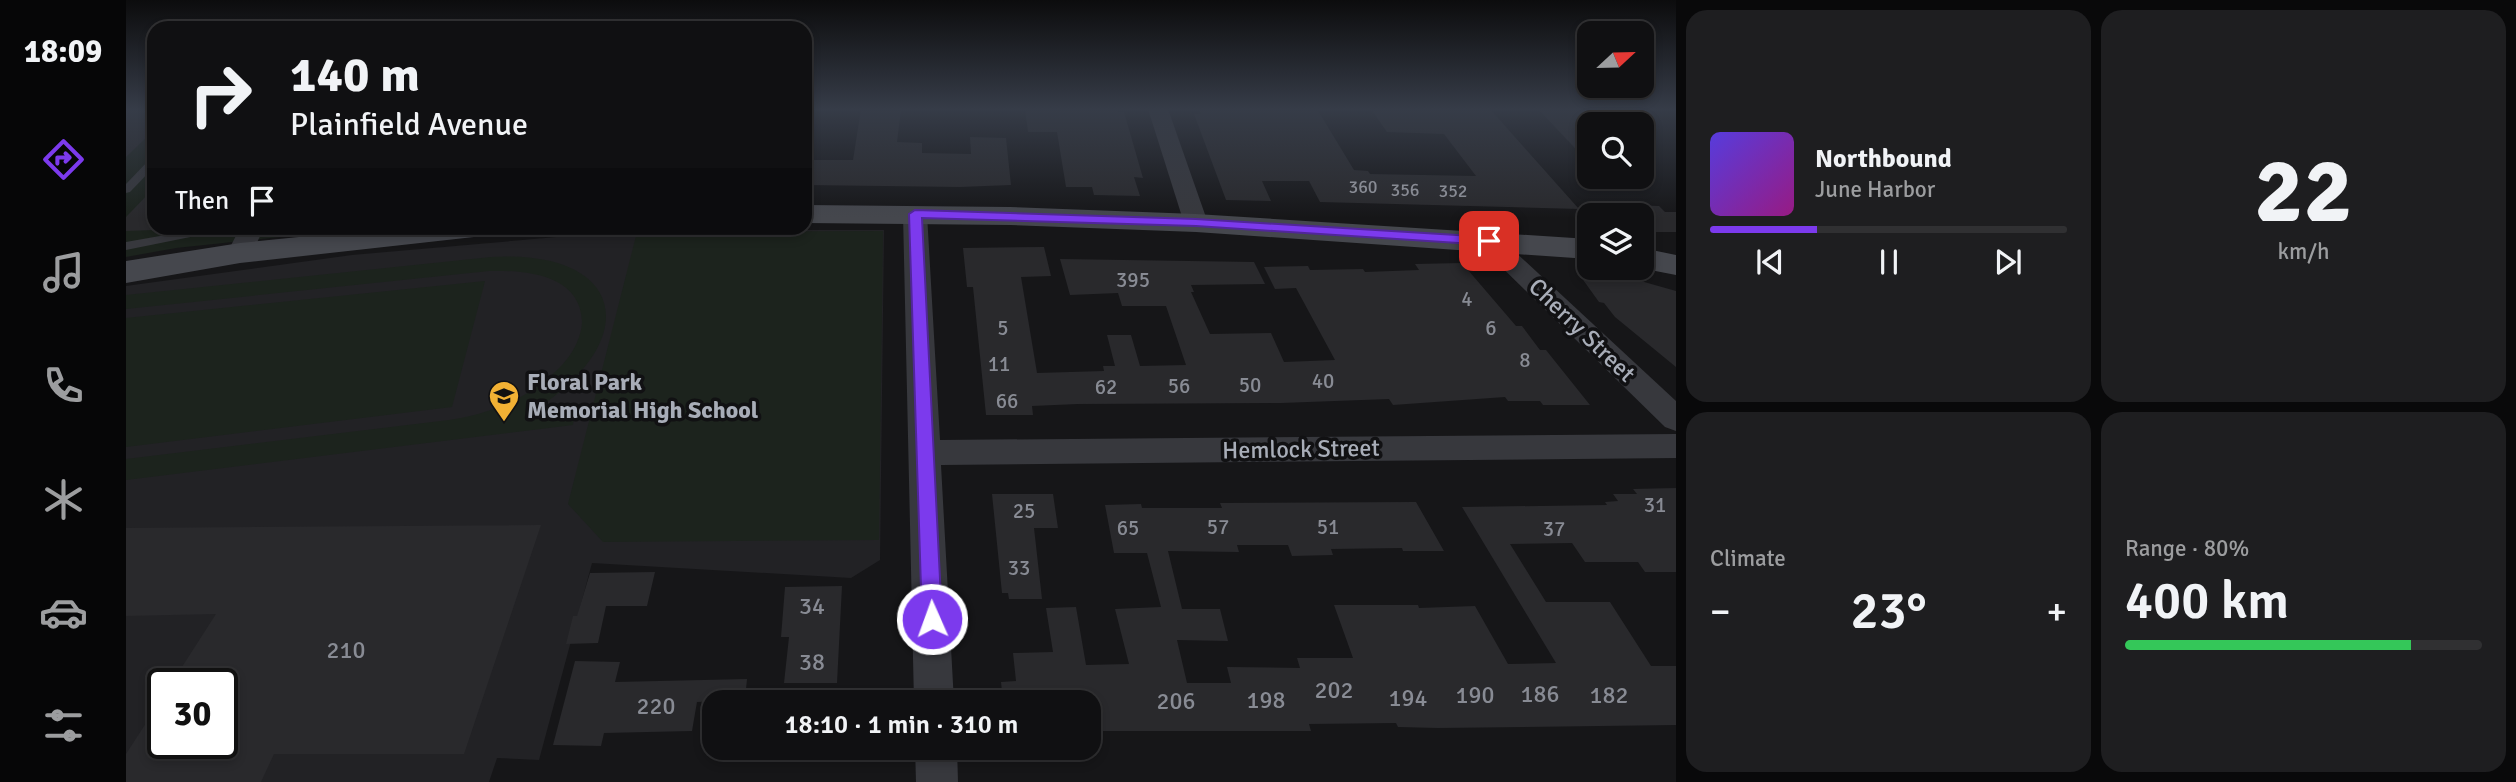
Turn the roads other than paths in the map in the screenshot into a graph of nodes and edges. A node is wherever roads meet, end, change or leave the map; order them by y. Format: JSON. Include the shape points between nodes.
{"nodes":[{"id":1,"x":1170,"y":145,"type":"edge"},
{"id":2,"x":147,"y":168,"type":"edge"},
{"id":3,"x":126,"y":190,"type":"edge"},
{"id":4,"x":812,"y":214,"type":"edge"},
{"id":5,"x":915,"y":214,"type":"junction"},
{"id":6,"x":1196,"y":223,"type":"junction"},
{"id":7,"x":183,"y":235,"type":"edge"},
{"id":8,"x":331,"y":235,"type":"edge"},
{"id":9,"x":311,"y":236,"type":"edge"},
{"id":10,"x":246,"y":240,"type":"edge"},
{"id":11,"x":1489,"y":241,"type":"junction"},
{"id":12,"x":126,"y":246,"type":"edge"},
{"id":13,"x":1577,"y":248,"type":"edge"},
{"id":14,"x":1654,"y":260,"type":"edge"},
{"id":15,"x":1676,"y":265,"type":"edge"},
{"id":16,"x":126,"y":272,"type":"edge"},
{"id":17,"x":1676,"y":419,"type":"edge"},
{"id":18,"x":1676,"y":446,"type":"edge"},
{"id":19,"x":926,"y":453,"type":"junction"},
{"id":20,"x":934,"y":690,"type":"edge"},
{"id":21,"x":936,"y":760,"type":"edge"},
{"id":22,"x":937,"y":782,"type":"edge"}],
"edges":[{"from":1,"to":6,"type":"street"},
{"from":2,"to":3,"type":"lane"},
{"from":4,"to":5,"type":"main road"},
{"from":5,"to":6,"type":"main road"},
{"from":5,"to":19,"type":"street"},
{"from":6,"to":11,"type":"main road"},
{"from":7,"to":12,"type":"lane"},
{"from":8,"to":9,"type":"main road"},
{"from":9,"to":10,"type":"main road"},
{"from":10,"to":16,"type":"main road"},
{"from":11,"to":13,"type":"main road"},
{"from":11,"to":17,"type":"street","name":"Cherry Street"},
{"from":14,"to":15,"type":"main road"},
{"from":18,"to":19,"type":"street","name":"Hemlock Street"},
{"from":19,"to":20,"type":"street"},
{"from":21,"to":22,"type":"street"}]}
